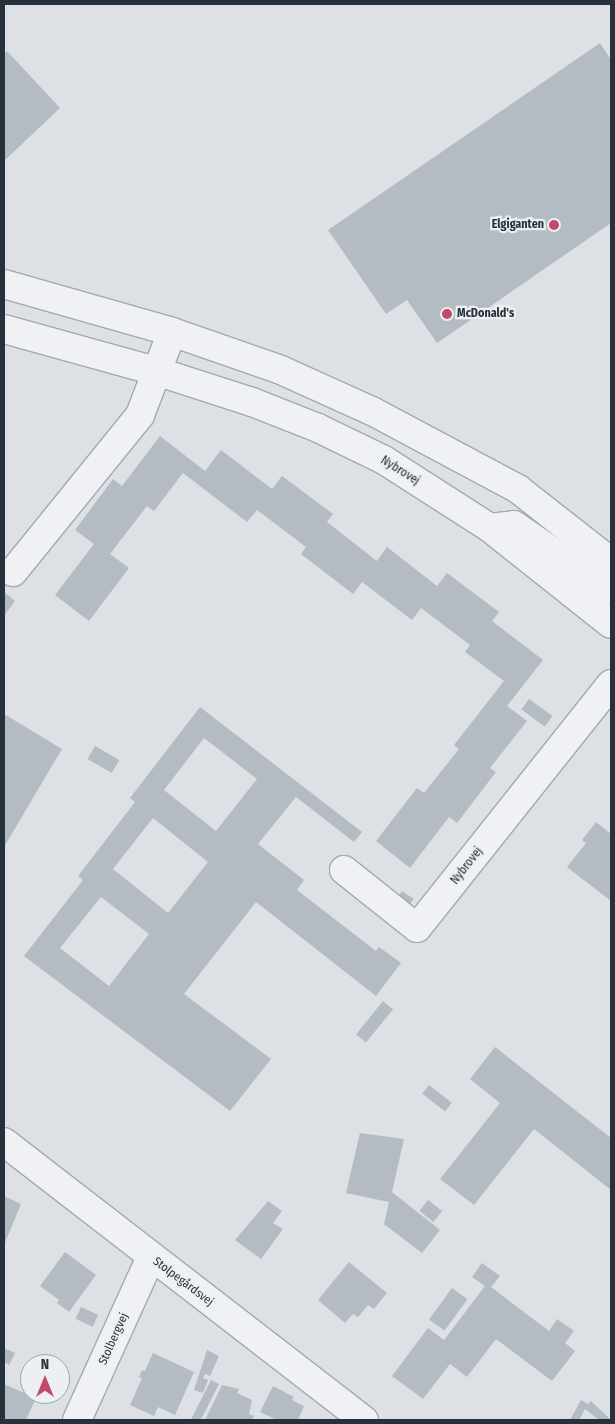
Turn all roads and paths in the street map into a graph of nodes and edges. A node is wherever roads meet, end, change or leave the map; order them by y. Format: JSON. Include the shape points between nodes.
{"nodes":[{"id":1,"x":4,"y":284,"type":"edge"},
{"id":2,"x":4,"y":329,"type":"edge"},
{"id":3,"x":172,"y":332,"type":"junction"},
{"id":4,"x":159,"y":372,"type":"junction"},
{"id":5,"x":490,"y":528,"type":"junction"},
{"id":6,"x":611,"y":562,"type":"edge"},
{"id":7,"x":13,"y":572,"type":"dead end"},
{"id":8,"x":611,"y":591,"type":"edge"},
{"id":9,"x":611,"y":624,"type":"edge"},
{"id":10,"x":611,"y":684,"type":"edge"},
{"id":11,"x":344,"y":870,"type":"dead end"},
{"id":12,"x":4,"y":1142,"type":"edge"},
{"id":13,"x":151,"y":1257,"type":"junction"},
{"id":14,"x":77,"y":1420,"type":"edge"},
{"id":15,"x":364,"y":1420,"type":"edge"}],
"edges":[{"from":1,"to":3,"type":"street"},
{"from":2,"to":4,"type":"street","name":"Nybrovej"},
{"from":3,"to":4,"type":"street"},
{"from":3,"to":6,"type":"street","via":[[281,370],[453,452],[518,489]]},
{"from":4,"to":5,"type":"street","name":"Nybrovej","via":[[318,428],[384,460]]},
{"from":4,"to":7,"type":"street","via":[[140,415]]},
{"from":5,"to":8,"type":"street","via":[[514,525]]},
{"from":5,"to":9,"type":"street","name":"Nybrovej"},
{"from":10,"to":11,"type":"street","name":"Nybrovej","via":[[417,928]]},
{"from":12,"to":13,"type":"street","name":"Stolpegårdsvej"},
{"from":13,"to":14,"type":"street","name":"Stolbergvej"},
{"from":13,"to":15,"type":"street","name":"Stolpegårdsvej"}]}
